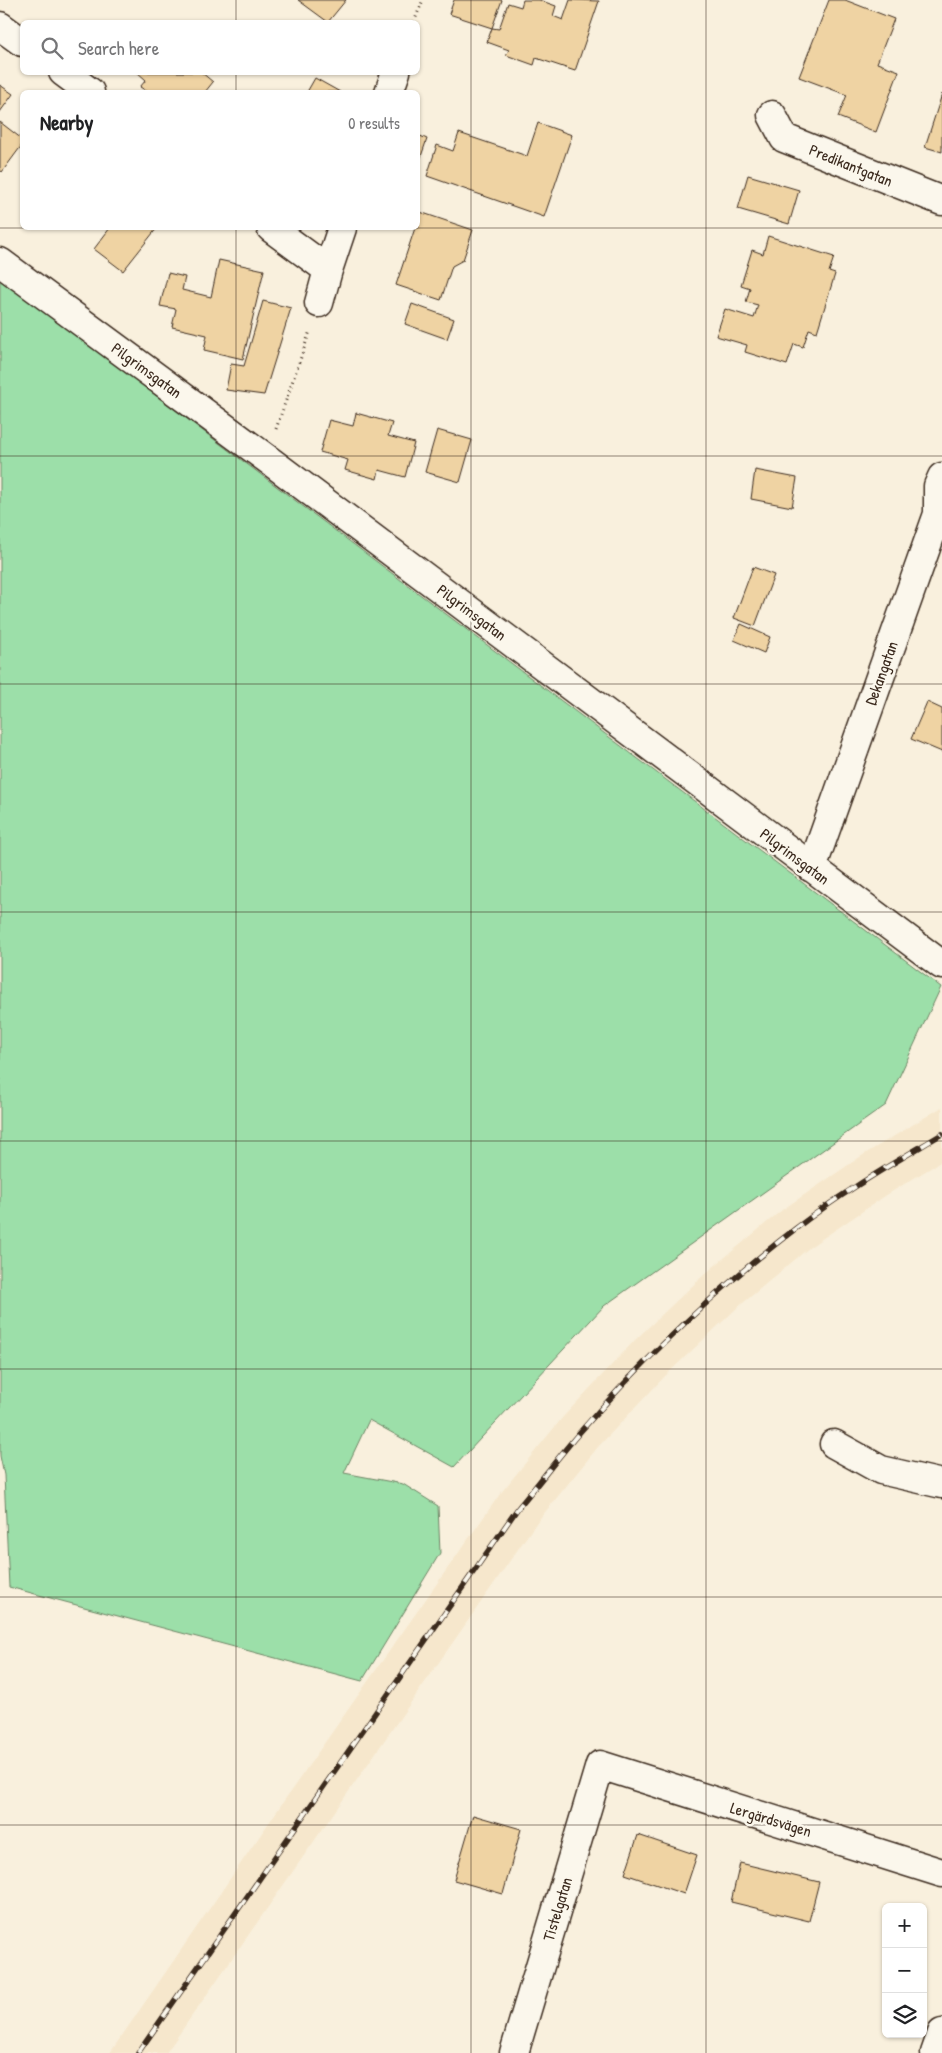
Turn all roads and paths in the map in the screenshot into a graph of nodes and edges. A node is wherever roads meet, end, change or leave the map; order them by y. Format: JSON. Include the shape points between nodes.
{"nodes":[{"id":1,"x":423,"y":0,"type":"edge"},
{"id":2,"x":415,"y":20,"type":"edge"},
{"id":3,"x":0,"y":26,"type":"edge"},
{"id":4,"x":20,"y":41,"type":"edge"},
{"id":5,"x":67,"y":75,"type":"edge"},
{"id":6,"x":395,"y":75,"type":"edge"},
{"id":7,"x":87,"y":90,"type":"edge"},
{"id":8,"x":390,"y":90,"type":"edge"},
{"id":9,"x":772,"y":115,"type":"dead end"},
{"id":10,"x":942,"y":201,"type":"edge"},
{"id":11,"x":274,"y":230,"type":"edge"},
{"id":12,"x":341,"y":230,"type":"edge"},
{"id":13,"x":0,"y":262,"type":"edge"},
{"id":14,"x":328,"y":270,"type":"junction"},
{"id":15,"x":319,"y":303,"type":"joint"},
{"id":16,"x":266,"y":458,"type":"junction"},
{"id":17,"x":942,"y":477,"type":"edge"},
{"id":18,"x":812,"y":868,"type":"junction"},
{"id":19,"x":942,"y":965,"type":"edge"},
{"id":20,"x":834,"y":1444,"type":"dead end"},
{"id":21,"x":942,"y":1484,"type":"edge"},
{"id":22,"x":600,"y":1765,"type":"joint"},
{"id":23,"x":942,"y":1873,"type":"edge"},
{"id":24,"x":942,"y":2033,"type":"edge"},
{"id":25,"x":514,"y":2053,"type":"edge"},
{"id":26,"x":935,"y":2053,"type":"edge"}],
"edges":[{"from":1,"to":2,"type":"path"},
{"from":3,"to":4,"type":"street"},
{"from":5,"to":7,"type":"street"},
{"from":6,"to":8,"type":"street"},
{"from":9,"to":10,"type":"street","name":"Predikantgatan","via":[[784,138]]},
{"from":11,"to":14,"type":"street"},
{"from":12,"to":14,"type":"street"},
{"from":13,"to":16,"type":"street","name":"Pilgrimsgatan"},
{"from":14,"to":15,"type":"street"},
{"from":15,"to":16,"type":"path"},
{"from":16,"to":18,"type":"street","name":"Pilgrimsgatan"},
{"from":17,"to":18,"type":"street","name":"Dekangatan","via":[[938,486],[938,514]]},
{"from":18,"to":19,"type":"street","name":"Pilgrimsgatan"},
{"from":20,"to":21,"type":"street","via":[[881,1470]]},
{"from":22,"to":23,"type":"street","name":"Lergärdsvägen"},
{"from":22,"to":25,"type":"street","name":"Tistelgatan"},
{"from":24,"to":26,"type":"street"}]}
